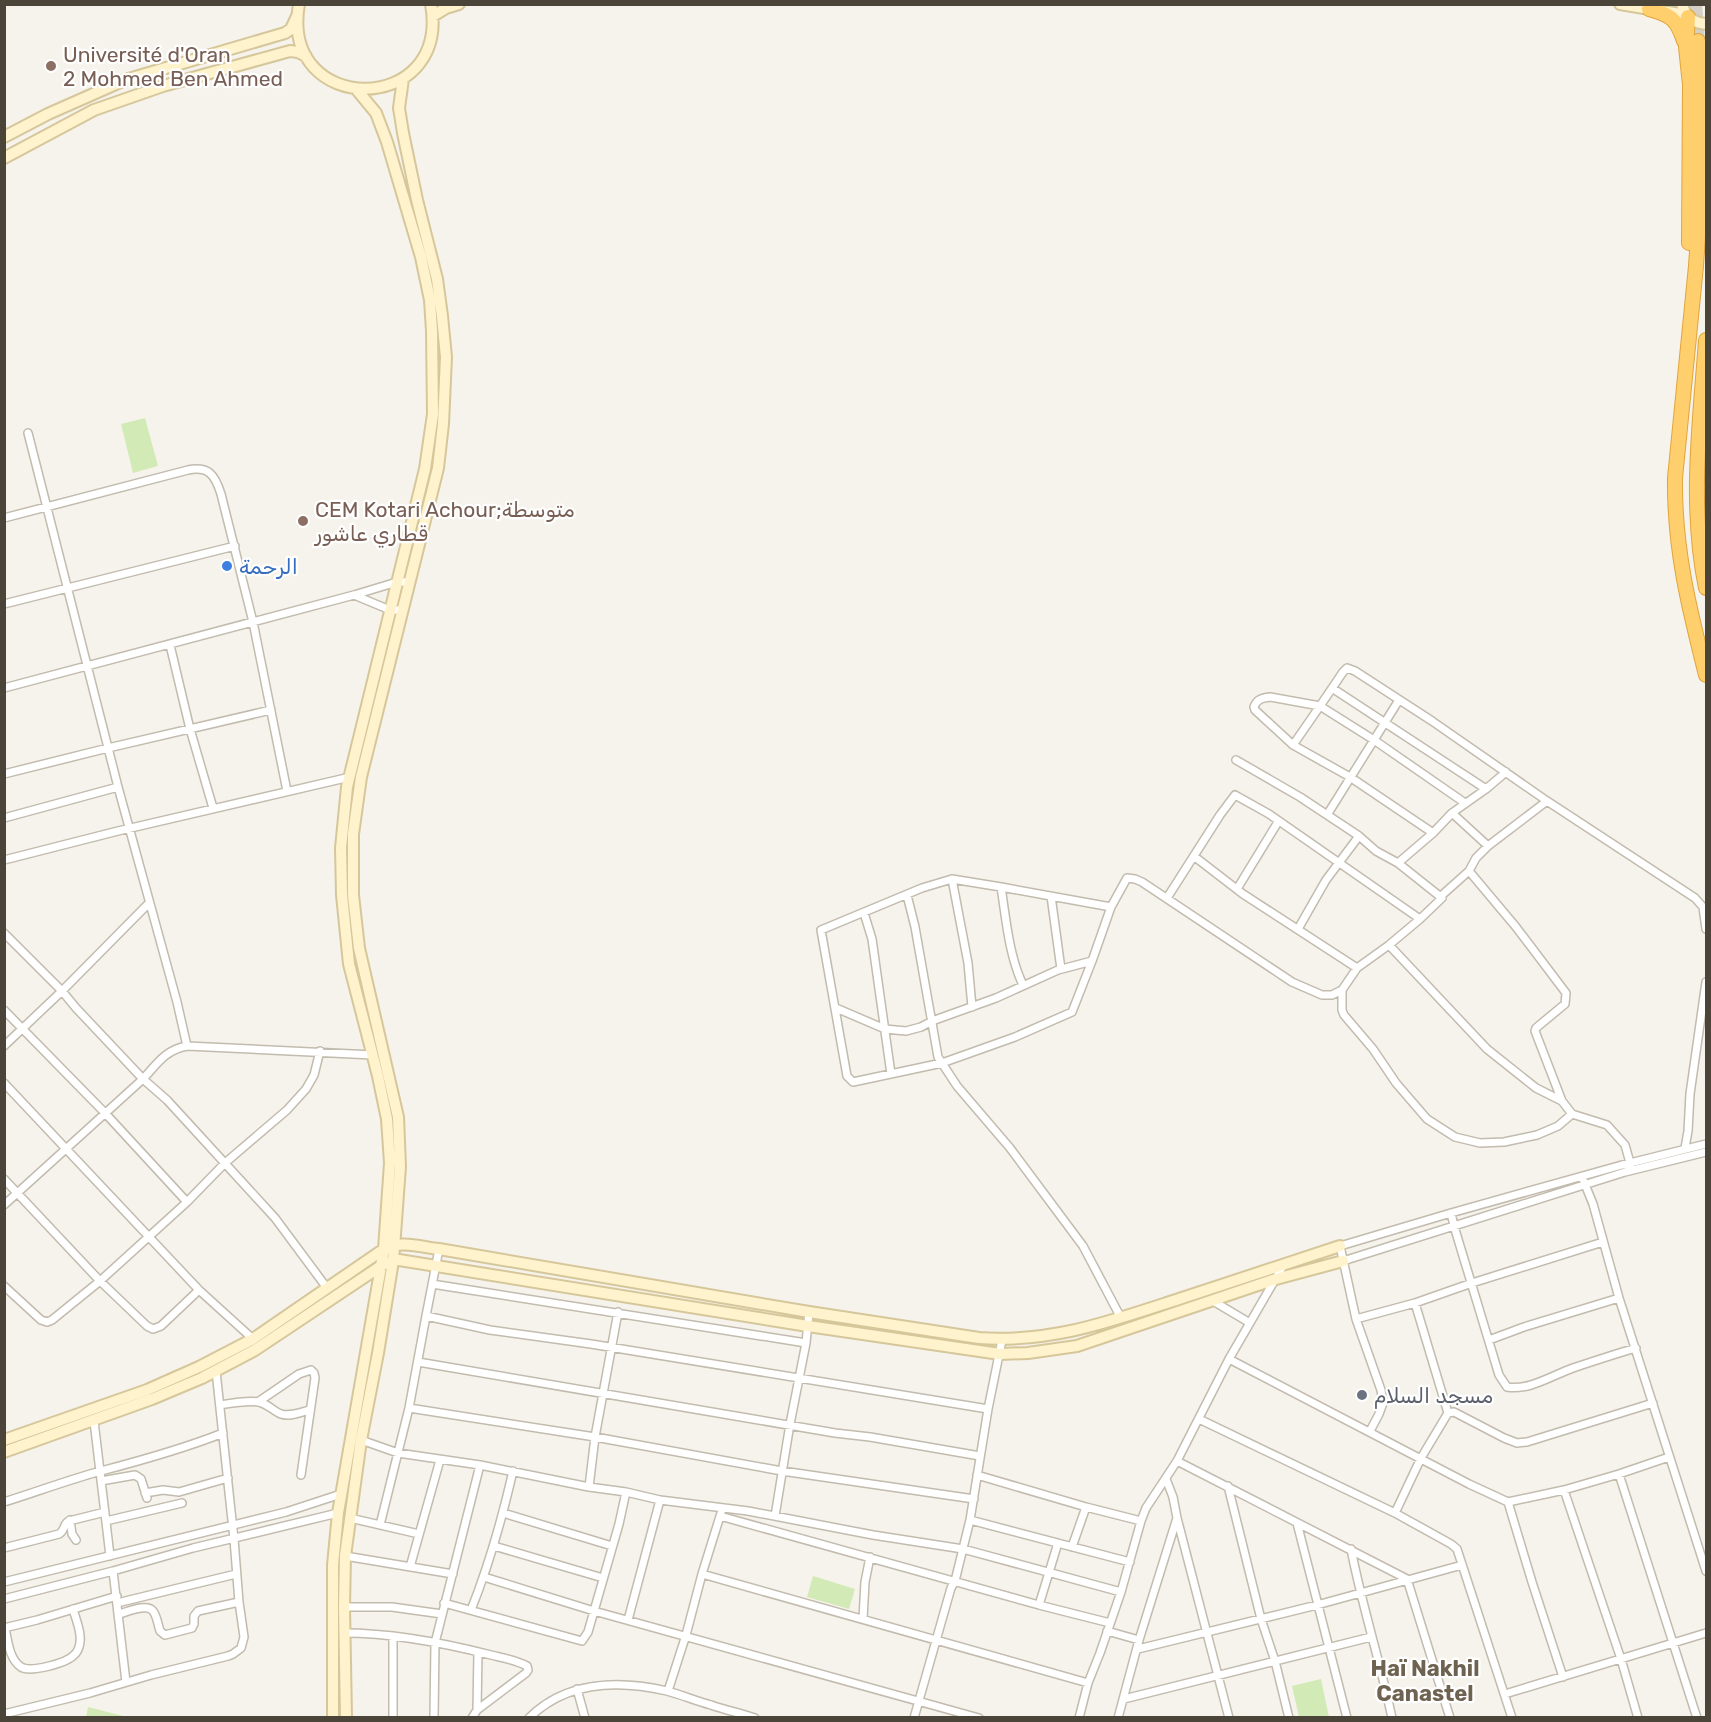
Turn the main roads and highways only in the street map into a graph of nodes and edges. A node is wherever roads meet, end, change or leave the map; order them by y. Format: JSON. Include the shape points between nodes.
{"nodes":[{"id":1,"x":431,"y":4,"type":"edge"},
{"id":2,"x":459,"y":4,"type":"edge"},
{"id":3,"x":1620,"y":4,"type":"edge"},
{"id":4,"x":1649,"y":9,"type":"junction"},
{"id":5,"x":298,"y":10,"type":"edge"},
{"id":6,"x":1686,"y":12,"type":"edge"},
{"id":7,"x":433,"y":16,"type":"junction"},
{"id":8,"x":1707,"y":24,"type":"edge"},
{"id":9,"x":1692,"y":44,"type":"junction"},
{"id":10,"x":306,"y":56,"type":"junction"},
{"id":11,"x":403,"y":79,"type":"junction"},
{"id":12,"x":357,"y":90,"type":"junction"},
{"id":13,"x":4,"y":137,"type":"edge"},
{"id":14,"x":4,"y":158,"type":"edge"},
{"id":15,"x":1706,"y":342,"type":"edge"},
{"id":16,"x":1707,"y":588,"type":"edge"},
{"id":17,"x":1707,"y":675,"type":"edge"},
{"id":18,"x":395,"y":1244,"type":"junction"},
{"id":19,"x":1340,"y":1246,"type":"road end"},
{"id":20,"x":384,"y":1249,"type":"junction"},
{"id":21,"x":393,"y":1261,"type":"junction"},
{"id":22,"x":1343,"y":1261,"type":"road end"},
{"id":23,"x":381,"y":1266,"type":"junction"},
{"id":24,"x":4,"y":1440,"type":"edge"},
{"id":25,"x":4,"y":1452,"type":"edge"},
{"id":26,"x":333,"y":1718,"type":"edge"},
{"id":27,"x":346,"y":1718,"type":"edge"}],
"edges":[{"from":1,"to":7,"type":"main road"},
{"from":2,"to":7,"type":"main road"},
{"from":3,"to":4,"type":"main road"},
{"from":4,"to":6,"type":"main road"},
{"from":4,"to":9,"type":"highway","via":[[1671,16]]},
{"from":5,"to":10,"type":"main road","via":[[298,36]]},
{"from":5,"to":13,"type":"main road","via":[[285,33],[125,80]]},
{"from":6,"to":8,"type":"main road","via":[[1695,22]]},
{"from":6,"to":9,"type":"highway"},
{"from":7,"to":11,"type":"main road","via":[[427,51]]},
{"from":9,"to":17,"type":"highway","via":[[1700,86],[1699,222],[1674,502],[1684,587]]},
{"from":10,"to":12,"type":"main road","via":[[328,79]]},
{"from":10,"to":14,"type":"main road","via":[[290,51],[162,86],[94,110]]},
{"from":11,"to":12,"type":"main road","via":[[381,88]]},
{"from":11,"to":18,"type":"main road","via":[[399,108],[403,133],[442,316],[446,357],[444,424],[438,468],[361,777],[353,834],[352,895],[359,948],[398,1116],[400,1167]]},
{"from":12,"to":20,"type":"main road","via":[[376,113],[421,257],[430,300],[434,353],[433,414],[425,469],[350,777],[341,848],[349,964],[387,1119],[390,1162]]},
{"from":15,"to":16,"type":"highway","via":[[1697,503]]},
{"from":18,"to":19,"type":"main road","via":[[1002,1340],[1071,1332]]},
{"from":18,"to":20,"type":"main road"},
{"from":18,"to":21,"type":"main road"},
{"from":20,"to":23,"type":"main road"},
{"from":20,"to":24,"type":"main road","via":[[253,1339],[199,1367],[147,1390]]},
{"from":21,"to":22,"type":"main road","via":[[1000,1354],[1077,1346],[1276,1279]]},
{"from":21,"to":23,"type":"main road"},
{"from":21,"to":27,"type":"main road","via":[[345,1556]]},
{"from":23,"to":25,"type":"main road","via":[[255,1350],[216,1371],[152,1399]]},
{"from":23,"to":26,"type":"main road","via":[[338,1513],[333,1565]]}]}
